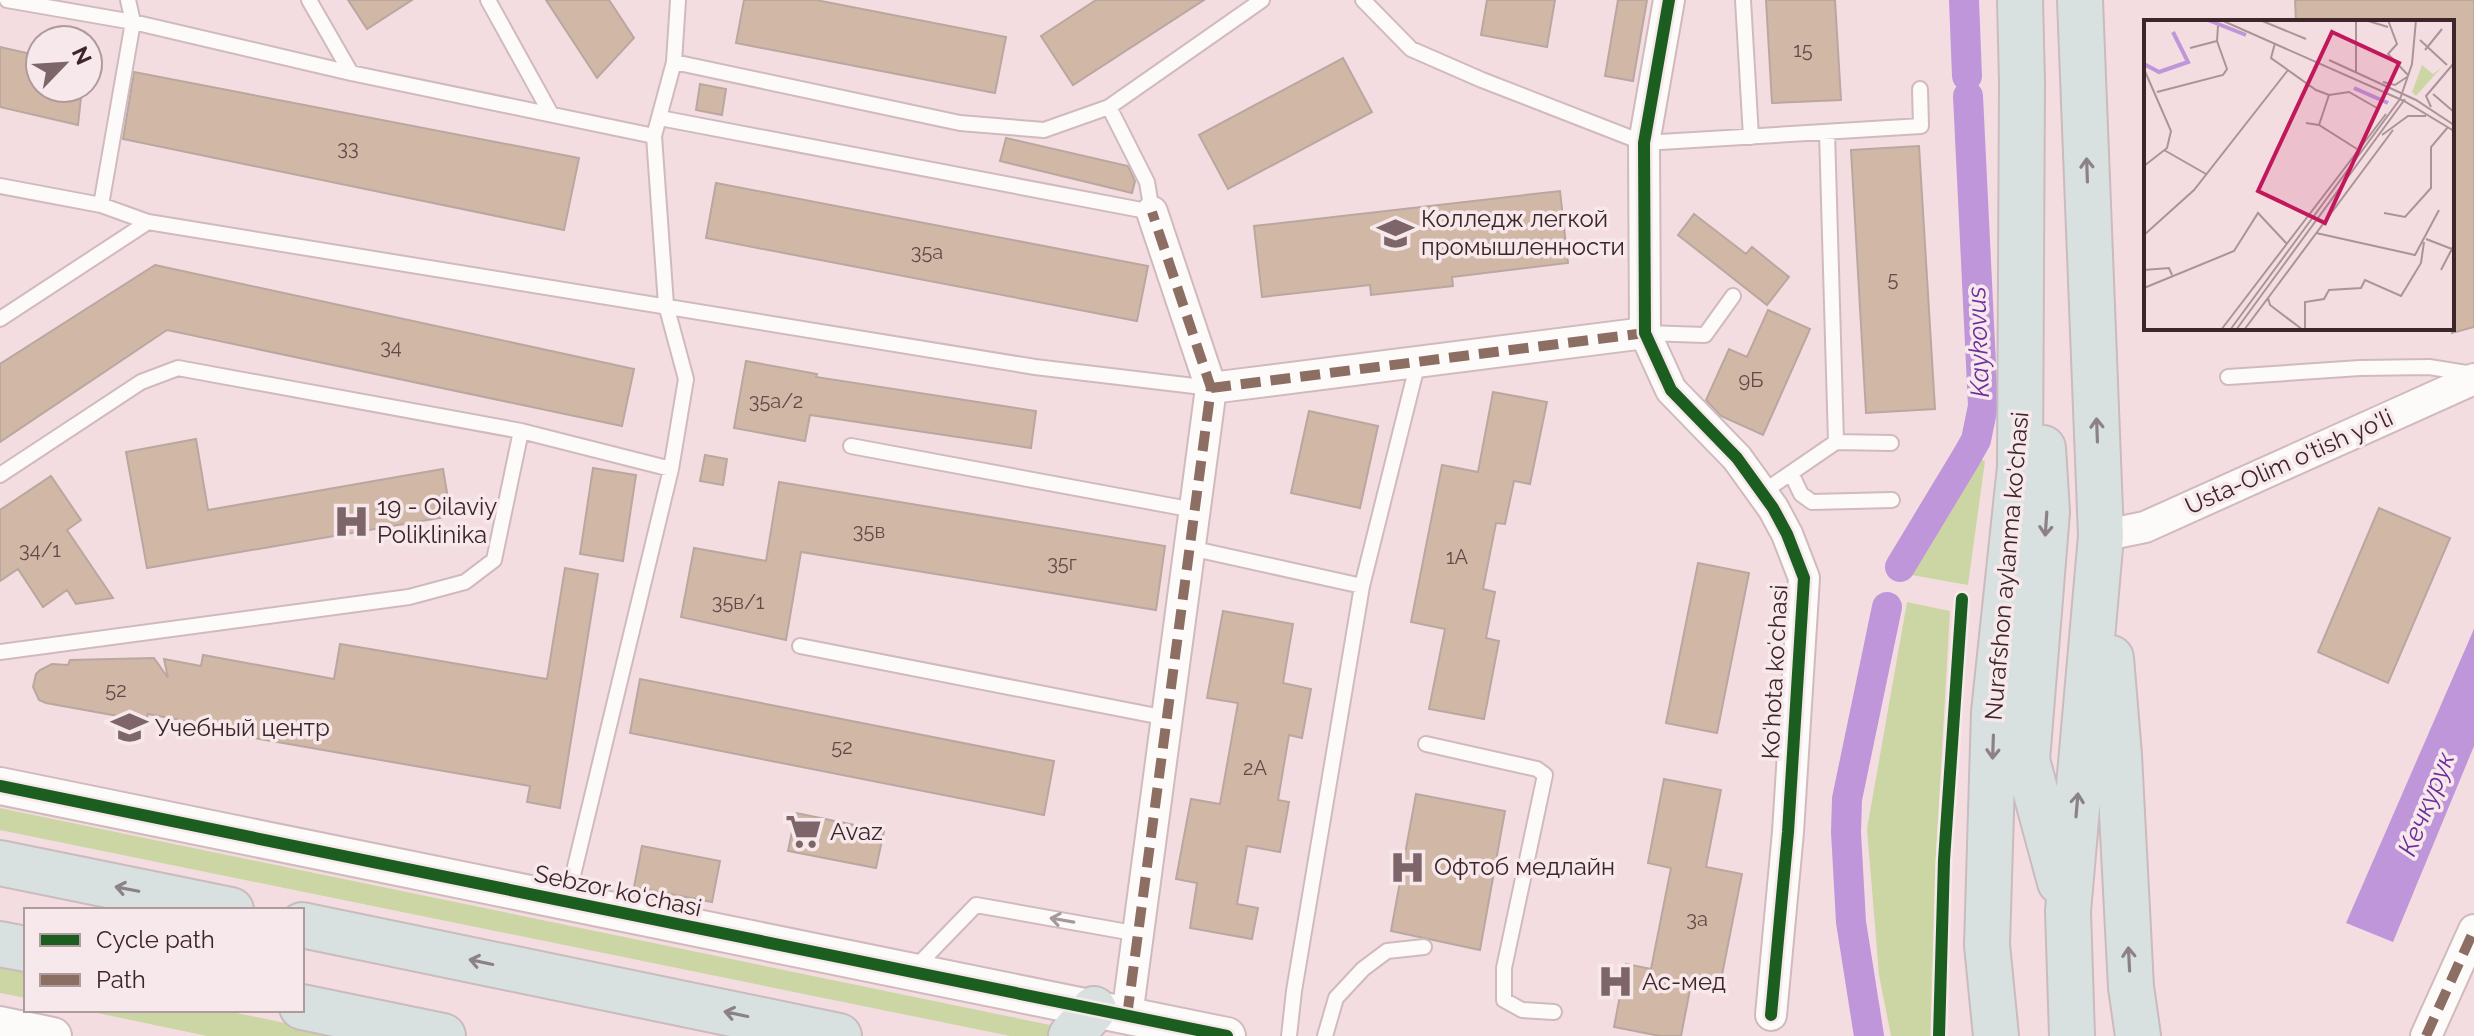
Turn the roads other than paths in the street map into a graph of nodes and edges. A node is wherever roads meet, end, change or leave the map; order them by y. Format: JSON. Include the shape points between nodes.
{"nodes":[{"id":1,"x":7,"y":0,"type":"edge"},
{"id":2,"x":128,"y":0,"type":"edge"},
{"id":3,"x":309,"y":0,"type":"edge"},
{"id":4,"x":488,"y":0,"type":"edge"},
{"id":5,"x":678,"y":0,"type":"edge"},
{"id":6,"x":1262,"y":0,"type":"edge"},
{"id":7,"x":1363,"y":0,"type":"edge"},
{"id":8,"x":1669,"y":0,"type":"edge"},
{"id":9,"x":1743,"y":0,"type":"edge"},
{"id":10,"x":2020,"y":0,"type":"edge"},
{"id":11,"x":2080,"y":0,"type":"edge"},
{"id":12,"x":133,"y":22,"type":"junction"},
{"id":13,"x":674,"y":62,"type":"junction"},
{"id":14,"x":351,"y":73,"type":"junction"},
{"id":15,"x":2022,"y":82,"type":"junction"},
{"id":16,"x":1920,"y":89,"type":"dead end"},
{"id":17,"x":1109,"y":107,"type":"junction"},
{"id":18,"x":551,"y":114,"type":"junction"},
{"id":19,"x":660,"y":118,"type":"junction"},
{"id":20,"x":1827,"y":132,"type":"junction"},
{"id":21,"x":654,"y":136,"type":"junction"},
{"id":22,"x":1751,"y":137,"type":"junction"},
{"id":23,"x":1644,"y":143,"type":"junction"},
{"id":24,"x":0,"y":186,"type":"edge"},
{"id":25,"x":101,"y":205,"type":"junction"},
{"id":26,"x":1152,"y":212,"type":"junction"},
{"id":27,"x":148,"y":222,"type":"junction"},
{"id":28,"x":1733,"y":296,"type":"dead end"},
{"id":29,"x":666,"y":305,"type":"junction"},
{"id":30,"x":0,"y":319,"type":"edge"},
{"id":31,"x":1645,"y":333,"type":"junction"},
{"id":32,"x":1418,"y":362,"type":"junction"},
{"id":33,"x":2474,"y":376,"type":"edge"},
{"id":34,"x":2228,"y":377,"type":"dead end"},
{"id":35,"x":1211,"y":388,"type":"junction"},
{"id":36,"x":521,"y":431,"type":"junction"},
{"id":37,"x":1836,"y":442,"type":"junction"},
{"id":38,"x":1891,"y":443,"type":"dead end"},
{"id":39,"x":851,"y":446,"type":"dead end"},
{"id":40,"x":671,"y":469,"type":"junction"},
{"id":41,"x":1791,"y":473,"type":"junction"},
{"id":42,"x":0,"y":475,"type":"edge"},
{"id":43,"x":1763,"y":492,"type":"junction"},
{"id":44,"x":1892,"y":500,"type":"dead end"},
{"id":45,"x":1194,"y":510,"type":"junction"},
{"id":46,"x":2101,"y":536,"type":"junction"},
{"id":47,"x":1190,"y":548,"type":"junction"},
{"id":48,"x":1362,"y":586,"type":"junction"},
{"id":49,"x":800,"y":646,"type":"dead end"},
{"id":50,"x":0,"y":652,"type":"edge"},
{"id":51,"x":1167,"y":718,"type":"junction"},
{"id":52,"x":1426,"y":744,"type":"dead end"},
{"id":53,"x":0,"y":786,"type":"edge"},
{"id":54,"x":0,"y":863,"type":"edge"},
{"id":55,"x":567,"y":902,"type":"junction"},
{"id":56,"x":221,"y":908,"type":"edge"},
{"id":57,"x":2068,"y":911,"type":"junction"},
{"id":58,"x":304,"y":925,"type":"edge"},
{"id":59,"x":2474,"y":930,"type":"edge"},
{"id":60,"x":1139,"y":934,"type":"junction"},
{"id":61,"x":0,"y":944,"type":"edge"},
{"id":62,"x":1987,"y":945,"type":"junction"},
{"id":63,"x":1424,"y":947,"type":"dead end"},
{"id":64,"x":24,"y":949,"type":"edge"},
{"id":65,"x":911,"y":972,"type":"junction"},
{"id":66,"x":304,"y":1007,"type":"edge"},
{"id":67,"x":1554,"y":1012,"type":"dead end"},
{"id":68,"x":1771,"y":1015,"type":"dead end"},
{"id":69,"x":1097,"y":1020,"type":"edge"},
{"id":70,"x":0,"y":1025,"type":"edge"},
{"id":71,"x":53,"y":1036,"type":"edge"},
{"id":72,"x":443,"y":1036,"type":"edge"},
{"id":73,"x":839,"y":1036,"type":"edge"},
{"id":74,"x":1227,"y":1036,"type":"edge"},
{"id":75,"x":1289,"y":1036,"type":"edge"},
{"id":76,"x":1325,"y":1036,"type":"edge"},
{"id":77,"x":1976,"y":1036,"type":"edge"},
{"id":78,"x":1996,"y":1036,"type":"edge"},
{"id":79,"x":2072,"y":1036,"type":"edge"},
{"id":80,"x":2104,"y":1036,"type":"edge"},
{"id":81,"x":2138,"y":1036,"type":"edge"},
{"id":82,"x":2426,"y":1036,"type":"edge"}],
"edges":[{"from":1,"to":12,"type":"lane"},
{"from":2,"to":12,"type":"lane"},
{"from":3,"to":14,"type":"lane"},
{"from":4,"to":18,"type":"lane"},
{"from":5,"to":13,"type":"lane"},
{"from":6,"to":17,"type":"lane"},
{"from":7,"to":23,"type":"lane","via":[[1411,49]]},
{"from":8,"to":23,"type":"street","name":"Koʻhota koʻchasi"},
{"from":9,"to":22,"type":"lane"},
{"from":10,"to":15,"type":"main road","name":"Nurafshon aylanma ko'chasi"},
{"from":46,"to":11,"type":"main road","one_way":true},
{"from":12,"to":14,"type":"lane"},
{"from":12,"to":25,"type":"lane"},
{"from":13,"to":17,"type":"lane","via":[[960,123],[1044,130]]},
{"from":13,"to":19,"type":"lane"},
{"from":14,"to":18,"type":"lane"},
{"from":15,"to":57,"type":"main road","one_way":true,"via":[[2047,512],[2027,760]]},
{"from":15,"to":62,"type":"main road","name":"Nurafshon aylanma ko'chasi","one_way":true,"via":[[2020,467],[1994,712]]},
{"from":16,"to":20,"type":"lane","via":[[1921,126]]},
{"from":17,"to":26,"type":"lane","via":[[1147,182]]},
{"from":18,"to":21,"type":"lane"},
{"from":19,"to":21,"type":"lane"},
{"from":19,"to":26,"type":"lane"},
{"from":20,"to":22,"type":"lane"},
{"from":20,"to":37,"type":"lane"},
{"from":21,"to":29,"type":"lane"},
{"from":22,"to":23,"type":"lane"},
{"from":23,"to":31,"type":"street","name":"Koʻhota koʻchasi"},
{"from":24,"to":25,"type":"lane"},
{"from":25,"to":27,"type":"lane"},
{"from":26,"to":35,"type":"street"},
{"from":27,"to":29,"type":"lane"},
{"from":27,"to":30,"type":"lane"},
{"from":28,"to":31,"type":"lane","via":[[1705,335]]},
{"from":29,"to":35,"type":"lane","via":[[1035,367]]},
{"from":29,"to":40,"type":"lane","via":[[686,379]]},
{"from":31,"to":32,"type":"street"},
{"from":31,"to":43,"type":"street","name":"Koʻhota koʻchasi","via":[[1671,390]]},
{"from":32,"to":35,"type":"street"},
{"from":32,"to":48,"type":"lane"},
{"from":33,"to":34,"type":"lane","via":[[2429,367]]},
{"from":33,"to":46,"type":"street","name":"Usta-Olim o'tish yo'li","via":[[2145,527]]},
{"from":35,"to":45,"type":"street"},
{"from":36,"to":40,"type":"lane"},
{"from":36,"to":42,"type":"lane","via":[[178,368],[141,382]]},
{"from":36,"to":50,"type":"lane","via":[[494,560],[465,582],[409,597]]},
{"from":37,"to":38,"type":"lane"},
{"from":37,"to":41,"type":"lane"},
{"from":39,"to":45,"type":"lane"},
{"from":40,"to":55,"type":"lane"},
{"from":41,"to":43,"type":"lane"},
{"from":41,"to":44,"type":"lane","via":[[1801,494],[1812,502]]},
{"from":43,"to":68,"type":"street","name":"Koʻhota koʻchasi","via":[[1804,578]]},
{"from":45,"to":47,"type":"street"},
{"from":57,"to":46,"type":"main road","one_way":true},
{"from":81,"to":46,"type":"main road","one_way":true},
{"from":47,"to":48,"type":"lane"},
{"from":47,"to":51,"type":"street"},
{"from":48,"to":75,"type":"lane"},
{"from":49,"to":51,"type":"lane"},
{"from":51,"to":60,"type":"street"},
{"from":52,"to":67,"type":"lane","via":[[1545,775],[1504,968],[1504,1000],[1522,1010]]},
{"from":53,"to":55,"type":"street","name":"Sebzor ko‘chasi"},
{"from":56,"to":54,"type":"main road","one_way":true},
{"from":55,"to":65,"type":"street","name":"Sebzor ko‘chasi"},
{"from":57,"to":79,"type":"main road"},
{"from":57,"to":80,"type":"main road"},
{"from":73,"to":58,"type":"main road","one_way":true},
{"from":59,"to":82,"type":"street"},
{"from":60,"to":65,"type":"lane","one_way":true,"via":[[976,905]]},
{"from":60,"to":69,"type":"street"},
{"from":61,"to":64,"type":"main road"},
{"from":62,"to":77,"type":"main road"},
{"from":62,"to":78,"type":"main road","name":"Nurafshon aylanma ko'chasi"},
{"from":63,"to":76,"type":"lane","via":[[1387,951],[1355,976],[1336,998]]},
{"from":65,"to":69,"type":"street","name":"Sebzor ko‘chasi"},
{"from":66,"to":72,"type":"main road"},
{"from":69,"to":74,"type":"street","name":"Sebzor ko‘chasi"},
{"from":70,"to":71,"type":"street"}]}
